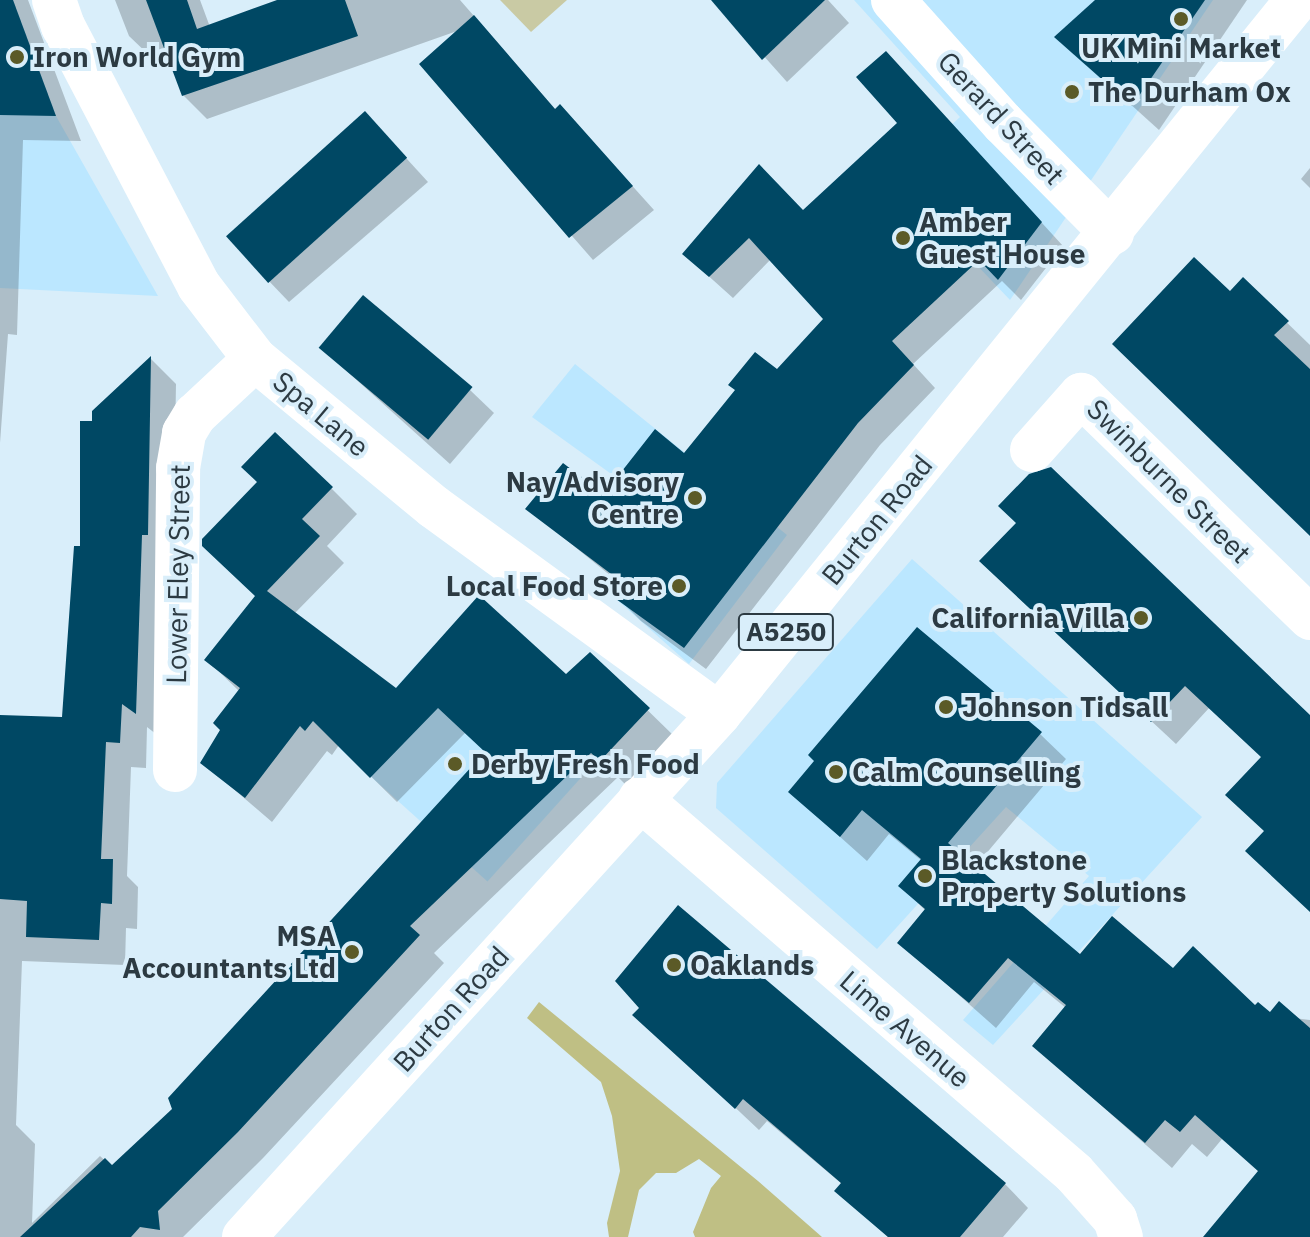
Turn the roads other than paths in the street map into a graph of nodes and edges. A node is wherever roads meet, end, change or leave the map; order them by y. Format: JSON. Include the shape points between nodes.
{"nodes":[{"id":1,"x":54,"y":0,"type":"edge"},
{"id":2,"x":893,"y":0,"type":"edge"},
{"id":3,"x":1297,"y":0,"type":"edge"},
{"id":4,"x":1112,"y":233,"type":"junction"},
{"id":5,"x":255,"y":359,"type":"junction"},
{"id":6,"x":1032,"y":450,"type":"dead end"},
{"id":7,"x":1310,"y":618,"type":"edge"},
{"id":8,"x":719,"y":714,"type":"junction"},
{"id":9,"x":175,"y":770,"type":"dead end"},
{"id":10,"x":640,"y":799,"type":"junction"},
{"id":11,"x":244,"y":1237,"type":"edge"},
{"id":12,"x":1121,"y":1237,"type":"edge"}],
"edges":[{"from":1,"to":5,"type":"street","name":"Spa Lane","via":[[199,286]]},
{"from":2,"to":4,"type":"street","name":"Gerard Street","via":[[1003,123]]},
{"from":3,"to":4,"type":"street","name":"Burton Road","number":"A5250"},
{"from":4,"to":8,"type":"street","name":"Burton Road","number":"A5250"},
{"from":5,"to":8,"type":"street","name":"Spa Lane","via":[[434,507]]},
{"from":5,"to":9,"type":"street","name":"Lower Eley Street","via":[[195,415],[184,433],[178,468]]},
{"from":6,"to":7,"type":"street","name":"Swinburne Street","via":[[1081,395]]},
{"from":8,"to":10,"type":"street","name":"Burton Road","number":"A5250"},
{"from":10,"to":11,"type":"street","name":"Burton Road","number":"A5250"},
{"from":10,"to":12,"type":"street","name":"Lime Avenue","via":[[1074,1173],[1115,1219]]}]}
